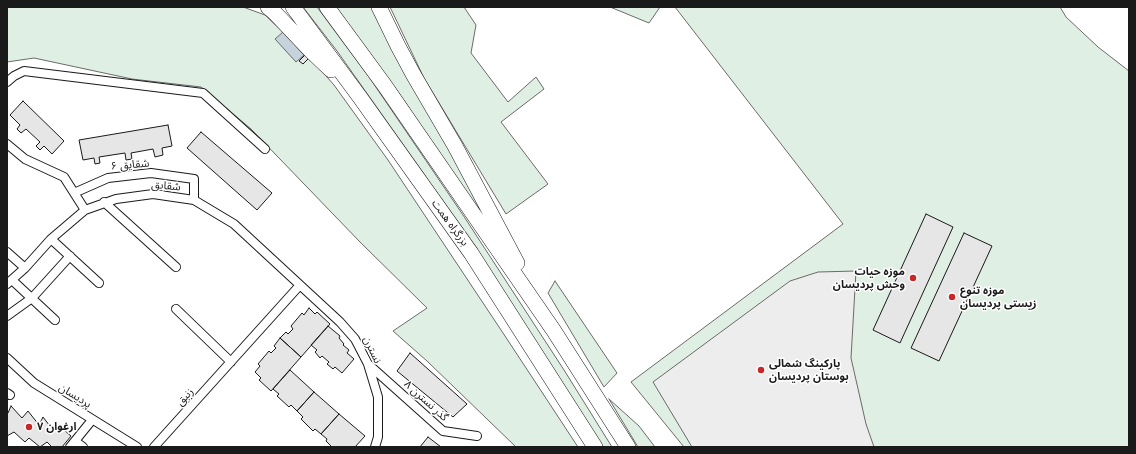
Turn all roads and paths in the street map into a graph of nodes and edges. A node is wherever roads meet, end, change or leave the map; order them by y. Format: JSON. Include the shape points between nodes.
{"nodes":[{"id":1,"x":268,"y":7,"type":"edge"},
{"id":2,"x":293,"y":7,"type":"edge"},
{"id":3,"x":327,"y":7,"type":"edge"},
{"id":4,"x":379,"y":7,"type":"edge"},
{"id":5,"x":7,"y":82,"type":"edge"},
{"id":6,"x":359,"y":96,"type":"junction"},
{"id":7,"x":7,"y":144,"type":"edge"},
{"id":8,"x":265,"y":149,"type":"dead end"},
{"id":9,"x":74,"y":193,"type":"junction"},
{"id":10,"x":194,"y":200,"type":"junction"},
{"id":11,"x":104,"y":202,"type":"junction"},
{"id":12,"x":85,"y":210,"type":"junction"},
{"id":13,"x":52,"y":239,"type":"junction"},
{"id":14,"x":7,"y":252,"type":"edge"},
{"id":15,"x":70,"y":256,"type":"junction"},
{"id":16,"x":176,"y":267,"type":"dead end"},
{"id":17,"x":25,"y":268,"type":"junction"},
{"id":18,"x":10,"y":282,"type":"edge"},
{"id":19,"x":99,"y":283,"type":"dead end"},
{"id":20,"x":300,"y":285,"type":"junction"},
{"id":21,"x":32,"y":298,"type":"junction"},
{"id":22,"x":176,"y":309,"type":"dead end"},
{"id":23,"x":7,"y":316,"type":"edge"},
{"id":24,"x":55,"y":320,"type":"dead end"},
{"id":25,"x":554,"y":331,"type":"junction"},
{"id":26,"x":7,"y":358,"type":"edge"},
{"id":27,"x":231,"y":362,"type":"junction"},
{"id":28,"x":368,"y":364,"type":"junction"},
{"id":29,"x":92,"y":420,"type":"junction"},
{"id":30,"x":477,"y":436,"type":"dead end"},
{"id":31,"x":73,"y":444,"type":"edge"},
{"id":32,"x":83,"y":447,"type":"edge"},
{"id":33,"x":137,"y":447,"type":"edge"},
{"id":34,"x":154,"y":447,"type":"edge"},
{"id":35,"x":376,"y":447,"type":"edge"},
{"id":36,"x":594,"y":447,"type":"edge"},
{"id":37,"x":628,"y":447,"type":"edge"}],
"edges":[{"from":1,"to":6,"type":"highway","via":[[311,52]]},
{"from":2,"to":6,"type":"highway","name":"بزرگراه همت"},
{"from":3,"to":25,"type":"highway","via":[[385,86]]},
{"from":4,"to":25,"type":"highway","via":[[410,69],[455,146]]},
{"from":5,"to":8,"type":"street","via":[[24,71],[202,93]]},
{"from":6,"to":36,"type":"highway","name":"بزرگراه همت","via":[[471,253]]},
{"from":7,"to":9,"type":"street","via":[[25,159],[64,177]]},
{"from":9,"to":10,"type":"street","name":"شقایق ۶","via":[[108,178],[151,173],[194,179]]},
{"from":9,"to":12,"type":"street"},
{"from":10,"to":11,"type":"street","name":"شقایق","via":[[153,194]]},
{"from":10,"to":20,"type":"street","name":"شقایق","via":[[234,224]]},
{"from":11,"to":12,"type":"street","name":"شقایق"},
{"from":11,"to":16,"type":"street"},
{"from":12,"to":13,"type":"street","name":"شقایق"},
{"from":13,"to":15,"type":"street"},
{"from":13,"to":17,"type":"street","name":"شقایق"},
{"from":14,"to":17,"type":"street"},
{"from":15,"to":19,"type":"street"},
{"from":15,"to":21,"type":"street"},
{"from":17,"to":18,"type":"street","name":"شقایق"},
{"from":18,"to":21,"type":"street"},
{"from":20,"to":27,"type":"street","name":"زنبق"},
{"from":20,"to":28,"type":"street","name":"نسترن","via":[[355,338]]},
{"from":21,"to":23,"type":"street"},
{"from":21,"to":24,"type":"street"},
{"from":22,"to":27,"type":"street"},
{"from":25,"to":37,"type":"highway"},
{"from":26,"to":29,"type":"street","name":"پردیسان","via":[[34,383]]},
{"from":27,"to":34,"type":"street","name":"زنبق"},
{"from":28,"to":30,"type":"street","name":"گذر نسترن ۸","via":[[443,431]]},
{"from":28,"to":35,"type":"street","name":"نسترن","via":[[378,397]]},
{"from":29,"to":31,"type":"street"},
{"from":29,"to":33,"type":"street","name":"پردیسان"},
{"from":31,"to":32,"type":"street"}]}
